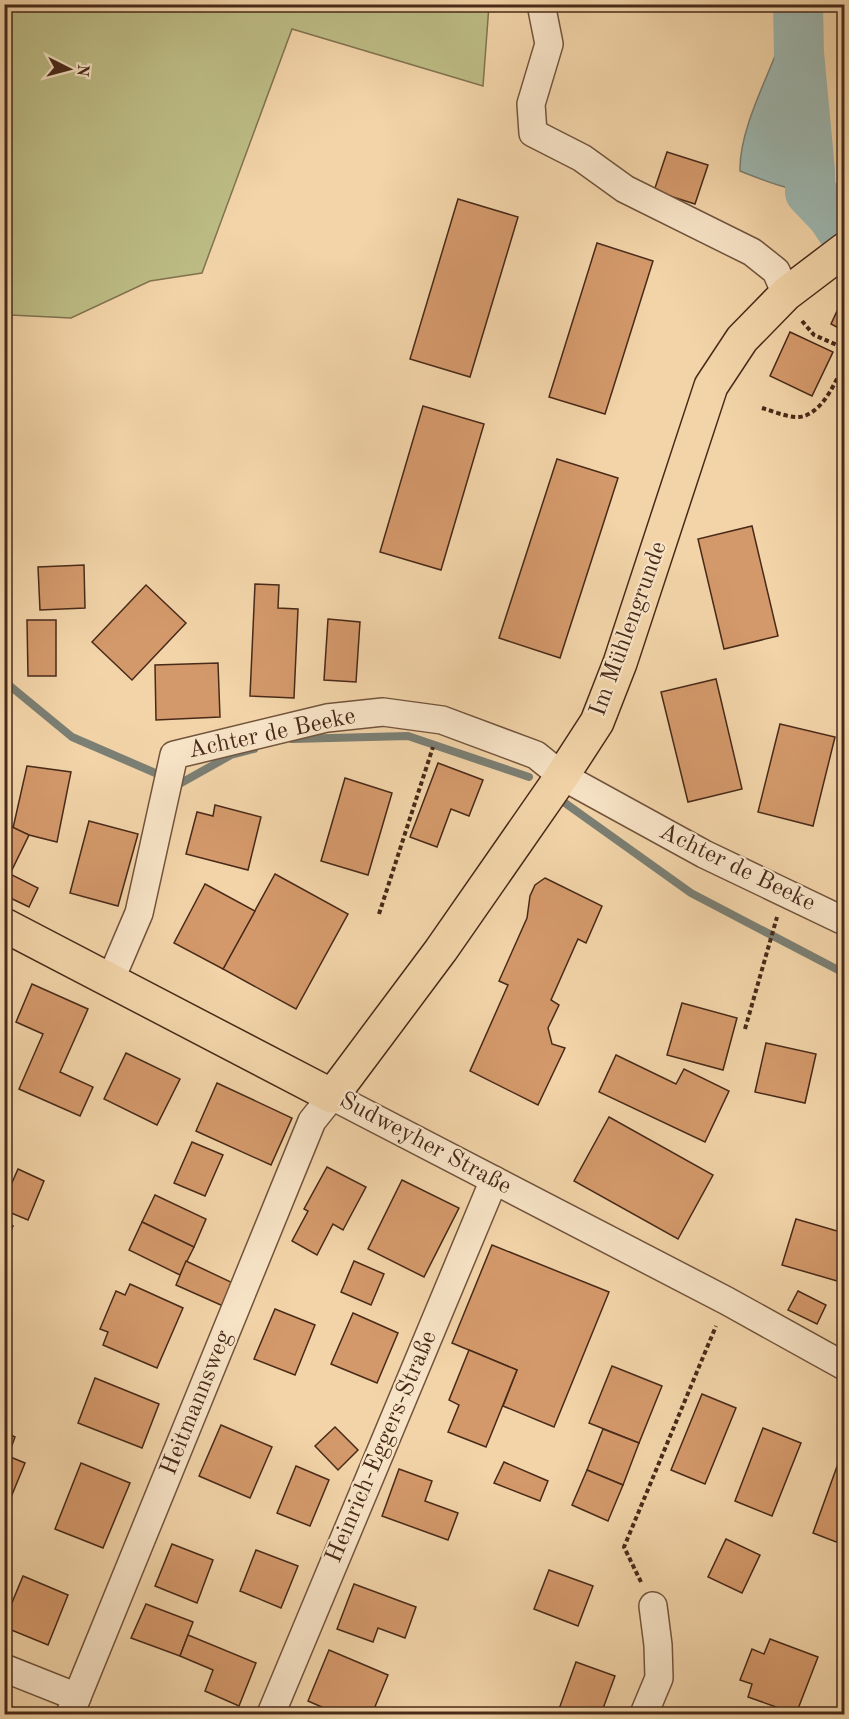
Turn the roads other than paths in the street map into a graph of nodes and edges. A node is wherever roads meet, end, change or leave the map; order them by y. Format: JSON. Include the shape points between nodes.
{"nodes":[{"id":1,"x":541,"y":4,"type":"edge"},
{"id":2,"x":844,"y":250,"type":"edge"},
{"id":3,"x":786,"y":294,"type":"junction"},
{"id":4,"x":562,"y":776,"type":"junction"},
{"id":5,"x":844,"y":921,"type":"edge"},
{"id":6,"x":4,"y":925,"type":"edge"},
{"id":7,"x":110,"y":981,"type":"junction"},
{"id":8,"x":332,"y":1096,"type":"junction"},
{"id":9,"x":494,"y":1180,"type":"junction"},
{"id":10,"x":844,"y":1366,"type":"edge"},
{"id":11,"x":653,"y":1606,"type":"road end"},
{"id":12,"x":4,"y":1668,"type":"edge"},
{"id":13,"x":73,"y":1706,"type":"edge"},
{"id":14,"x":271,"y":1714,"type":"edge"},
{"id":15,"x":644,"y":1714,"type":"edge"}],
"edges":[{"from":1,"to":3,"type":"street","via":[[549,45],[531,104],[533,133],[582,158],[625,189],[752,252],[776,271]]},
{"from":2,"to":3,"type":"main road","name":"Im Mühlengrunde"},
{"from":3,"to":4,"type":"main road","name":"Im Mühlengrunde","via":[[742,339],[711,386],[620,663],[597,722]]},
{"from":4,"to":5,"type":"street","name":"Achter de Beeke","via":[[704,854]]},
{"from":4,"to":7,"type":"street","name":"Achter de Beeke","via":[[536,754],[442,720],[383,712],[327,718],[174,755],[139,913]]},
{"from":4,"to":8,"type":"main road","name":"Im Mühlengrunde","via":[[441,950]]},
{"from":6,"to":7,"type":"main road","name":"Sudweyher Straße"},
{"from":7,"to":8,"type":"main road","name":"Sudweyher Straße"},
{"from":8,"to":9,"type":"street","name":"Sudweyher Straße"},
{"from":8,"to":13,"type":"street","name":"Heitmannsweg","via":[[312,1121]]},
{"from":9,"to":10,"type":"street","name":"Sudweyher Straße"},
{"from":9,"to":14,"type":"street","name":"Heinrich-Eggers-Straße"},
{"from":11,"to":15,"type":"street","via":[[659,1678]]},
{"from":12,"to":13,"type":"street"}]}
